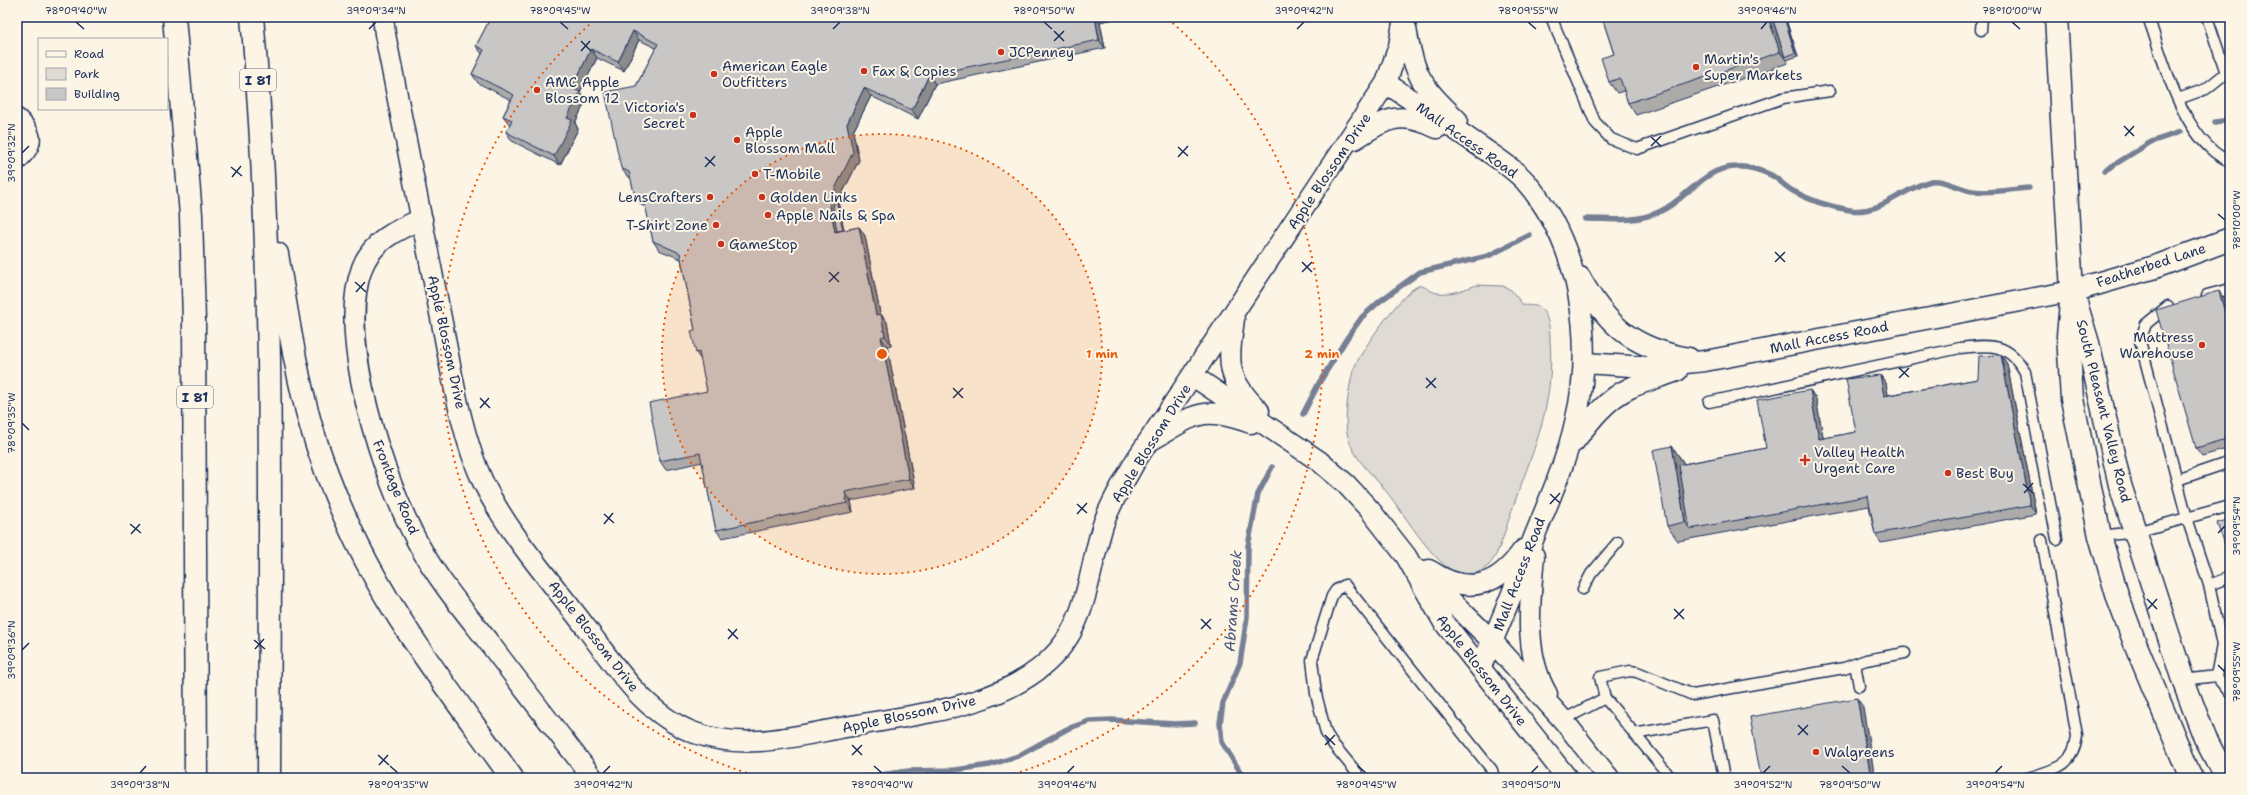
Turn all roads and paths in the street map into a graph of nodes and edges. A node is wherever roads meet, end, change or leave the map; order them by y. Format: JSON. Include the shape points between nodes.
{"nodes":[{"id":1,"x":174,"y":17,"type":"edge"},
{"id":2,"x":252,"y":17,"type":"edge"},
{"id":3,"x":383,"y":17,"type":"edge"},
{"id":4,"x":1404,"y":17,"type":"edge"},
{"id":5,"x":1551,"y":17,"type":"edge"},
{"id":6,"x":1982,"y":17,"type":"edge"},
{"id":7,"x":2056,"y":17,"type":"edge"},
{"id":8,"x":2148,"y":17,"type":"edge"},
{"id":9,"x":2207,"y":17,"type":"edge"},
{"id":10,"x":1981,"y":30,"type":"dead end"},
{"id":11,"x":1386,"y":83,"type":"junction"},
{"id":12,"x":1830,"y":91,"type":"dead end"},
{"id":13,"x":2178,"y":99,"type":"junction"},
{"id":14,"x":17,"y":119,"type":"edge"},
{"id":15,"x":262,"y":143,"type":"junction"},
{"id":16,"x":1348,"y":143,"type":"junction"},
{"id":17,"x":1490,"y":154,"type":"junction"},
{"id":18,"x":17,"y":160,"type":"edge"},
{"id":19,"x":2230,"y":162,"type":"edge"},
{"id":20,"x":422,"y":219,"type":"junction"},
{"id":21,"x":2230,"y":239,"type":"edge"},
{"id":22,"x":1568,"y":256,"type":"junction"},
{"id":23,"x":2230,"y":289,"type":"edge"},
{"id":24,"x":2072,"y":291,"type":"junction"},
{"id":25,"x":2195,"y":299,"type":"edge"},
{"id":26,"x":2180,"y":303,"type":"edge"},
{"id":27,"x":1235,"y":314,"type":"junction"},
{"id":28,"x":1705,"y":361,"type":"junction"},
{"id":29,"x":1585,"y":363,"type":"junction"},
{"id":30,"x":1193,"y":376,"type":"junction"},
{"id":31,"x":1709,"y":402,"type":"dead end"},
{"id":32,"x":1283,"y":435,"type":"junction"},
{"id":33,"x":1150,"y":441,"type":"junction"},
{"id":34,"x":1567,"y":451,"type":"junction"},
{"id":35,"x":2230,"y":462,"type":"edge"},
{"id":36,"x":2177,"y":480,"type":"junction"},
{"id":37,"x":2230,"y":506,"type":"edge"},
{"id":38,"x":2187,"y":518,"type":"junction"},
{"id":39,"x":1536,"y":532,"type":"junction"},
{"id":40,"x":2136,"y":532,"type":"junction"},
{"id":41,"x":2100,"y":536,"type":"junction"},
{"id":42,"x":2057,"y":539,"type":"dead end"},
{"id":43,"x":2042,"y":540,"type":"dead end"},
{"id":44,"x":1618,"y":542,"type":"dead end"},
{"id":45,"x":1406,"y":556,"type":"junction"},
{"id":46,"x":2230,"y":577,"type":"edge"},
{"id":47,"x":2209,"y":585,"type":"junction"},
{"id":48,"x":1583,"y":589,"type":"dead end"},
{"id":49,"x":1493,"y":642,"type":"junction"},
{"id":50,"x":2226,"y":643,"type":"edge"},
{"id":51,"x":1905,"y":653,"type":"dead end"},
{"id":52,"x":1855,"y":664,"type":"junction"},
{"id":53,"x":1480,"y":668,"type":"junction"},
{"id":54,"x":2216,"y":676,"type":"junction"},
{"id":55,"x":2183,"y":680,"type":"junction"},
{"id":56,"x":1859,"y":686,"type":"dead end"},
{"id":57,"x":2230,"y":693,"type":"edge"},
{"id":58,"x":1605,"y":698,"type":"junction"},
{"id":59,"x":1563,"y":720,"type":"junction"},
{"id":60,"x":1634,"y":734,"type":"junction"},
{"id":61,"x":1357,"y":773,"type":"dead end"},
{"id":62,"x":196,"y":778,"type":"edge"},
{"id":63,"x":269,"y":778,"type":"edge"},
{"id":64,"x":512,"y":778,"type":"edge"},
{"id":65,"x":593,"y":778,"type":"edge"},
{"id":66,"x":1494,"y":778,"type":"edge"},
{"id":67,"x":1567,"y":778,"type":"edge"},
{"id":68,"x":1609,"y":778,"type":"edge"},
{"id":69,"x":1671,"y":778,"type":"edge"},
{"id":70,"x":1724,"y":778,"type":"edge"},
{"id":71,"x":2028,"y":778,"type":"edge"},
{"id":72,"x":2190,"y":778,"type":"edge"},
{"id":73,"x":2226,"y":778,"type":"edge"}],
"edges":[{"from":1,"to":62,"type":"main road","number":"I 81","via":[[191,215],[194,321]]},
{"from":2,"to":15,"type":"main road","number":"I 81"},
{"from":3,"to":20,"type":"street","name":"Apple Blossom Drive"},
{"from":4,"to":11,"type":"street","name":"Apple Blossom Drive","via":[[1399,46]]},
{"from":4,"to":17,"type":"street","via":[[1417,74],[1434,98]]},
{"from":5,"to":12,"type":"lane","via":[[1595,122],[1611,139],[1637,149],[1783,98]]},
{"from":6,"to":10,"type":"lane"},
{"from":7,"to":24,"type":"main road","name":"South Pleasant Valley Road"},
{"from":8,"to":13,"type":"lane"},
{"from":9,"to":13,"type":"lane","via":[[2226,73],[2206,89]]},
{"from":11,"to":16,"type":"street","name":"Apple Blossom Drive"},
{"from":11,"to":17,"type":"street","name":"Mall Access Road"},
{"from":13,"to":19,"type":"lane","via":[[2207,144]]},
{"from":14,"to":18,"type":"street","via":[[30,136],[27,150]]},
{"from":15,"to":63,"type":"main road","number":"I 81","via":[[271,398]]},
{"from":15,"to":64,"type":"main road","via":[[289,329],[300,383],[312,427],[337,496],[377,581],[399,617]]},
{"from":16,"to":17,"type":"street","via":[[1389,119],[1407,116],[1426,122]]},
{"from":16,"to":27,"type":"street","name":"Apple Blossom Drive"},
{"from":17,"to":22,"type":"street","name":"Mall Access Road","via":[[1514,170],[1536,194],[1556,228]]},
{"from":20,"to":33,"type":"street","name":"Apple Blossom Drive","via":[[464,425],[472,453],[489,493],[508,524],[631,686],[662,715],[695,733],[737,742],[781,740],[938,710],[993,695],[1027,678],[1058,651],[1078,620],[1105,520],[1118,492]]},
{"from":20,"to":65,"type":"street","name":"Frontage Road","via":[[404,226],[382,240],[362,267],[358,285],[357,348],[371,424],[406,518],[437,574]]},
{"from":21,"to":24,"type":"main road","name":"Featherbed Lane","via":[[2155,267]]},
{"from":22,"to":28,"type":"street","via":[[1601,311],[1619,329],[1651,348]]},
{"from":22,"to":29,"type":"street","name":"Mall Access Road","via":[[1581,312]]},
{"from":23,"to":25,"type":"lane"},
{"from":24,"to":28,"type":"street","name":"Mall Access Road"},
{"from":24,"to":40,"type":"main road","name":"South Pleasant Valley Road","via":[[2088,343],[2120,485]]},
{"from":24,"to":41,"type":"main road","name":"South Pleasant Valley Road","via":[[2068,336],[2072,399]]},
{"from":26,"to":36,"type":"lane","via":[[2166,307],[2146,324],[2140,341]]},
{"from":27,"to":30,"type":"street","name":"Apple Blossom Drive"},
{"from":27,"to":32,"type":"street","via":[[1229,354],[1233,376],[1247,399]]},
{"from":28,"to":29,"type":"street","name":"Mall Access Road","via":[[1646,366]]},
{"from":28,"to":34,"type":"street","via":[[1629,389],[1616,397],[1592,419]]},
{"from":29,"to":34,"type":"street","name":"Mall Access Road","via":[[1576,418]]},
{"from":30,"to":32,"type":"street","name":"Apple Blossom Drive"},
{"from":30,"to":33,"type":"street","name":"Apple Blossom Drive"},
{"from":31,"to":42,"type":"lane","via":[[1960,348],[1980,346],[2006,350],[2014,355],[2025,372]]},
{"from":32,"to":33,"type":"street","via":[[1226,414],[1212,412],[1190,418]]},
{"from":32,"to":45,"type":"street","name":"Apple Blossom Drive","via":[[1346,484]]},
{"from":34,"to":39,"type":"street","name":"Mall Access Road"},
{"from":35,"to":36,"type":"lane"},
{"from":36,"to":38,"type":"lane"},
{"from":37,"to":38,"type":"lane"},
{"from":38,"to":40,"type":"lane"},
{"from":38,"to":47,"type":"lane"},
{"from":39,"to":45,"type":"street","via":[[1512,565],[1486,583],[1472,586],[1442,579]]},
{"from":39,"to":49,"type":"street","name":"Mall Access Road"},
{"from":39,"to":59,"type":"street","via":[[1530,595],[1534,661],[1540,682]]},
{"from":40,"to":41,"type":"lane"},
{"from":40,"to":55,"type":"main road","name":"South Pleasant Valley Road"},
{"from":41,"to":72,"type":"main road","name":"South Pleasant Valley Road","via":[[2130,630]]},
{"from":43,"to":71,"type":"lane","via":[[2077,736],[2069,760],[2053,770]]},
{"from":44,"to":48,"type":"lane","via":[[1591,574]]},
{"from":45,"to":49,"type":"street","name":"Apple Blossom Drive"},
{"from":45,"to":53,"type":"street","name":"Apple Blossom Drive","via":[[1443,621]]},
{"from":46,"to":47,"type":"lane"},
{"from":47,"to":50,"type":"lane"},
{"from":49,"to":53,"type":"street","name":"Mall Access Road"},
{"from":49,"to":59,"type":"street","name":"Apple Blossom Drive"},
{"from":50,"to":54,"type":"lane"},
{"from":51,"to":52,"type":"lane"},
{"from":52,"to":56,"type":"lane"},
{"from":52,"to":58,"type":"lane","via":[[1693,695],[1630,671],[1600,677]]},
{"from":53,"to":67,"type":"street","name":"Apple Blossom Drive"},
{"from":54,"to":55,"type":"lane"},
{"from":54,"to":57,"type":"lane"},
{"from":55,"to":73,"type":"main road","name":"South Pleasant Valley Road","via":[[2205,738]]},
{"from":58,"to":59,"type":"lane"},
{"from":58,"to":60,"type":"lane"},
{"from":59,"to":68,"type":"street","name":"Apple Blossom Drive"},
{"from":60,"to":69,"type":"lane"},
{"from":60,"to":70,"type":"lane","via":[[1713,720]]},
{"from":61,"to":66,"type":"lane","via":[[1326,733],[1316,694],[1312,660],[1332,596],[1341,586],[1346,585],[1492,770]]}]}
